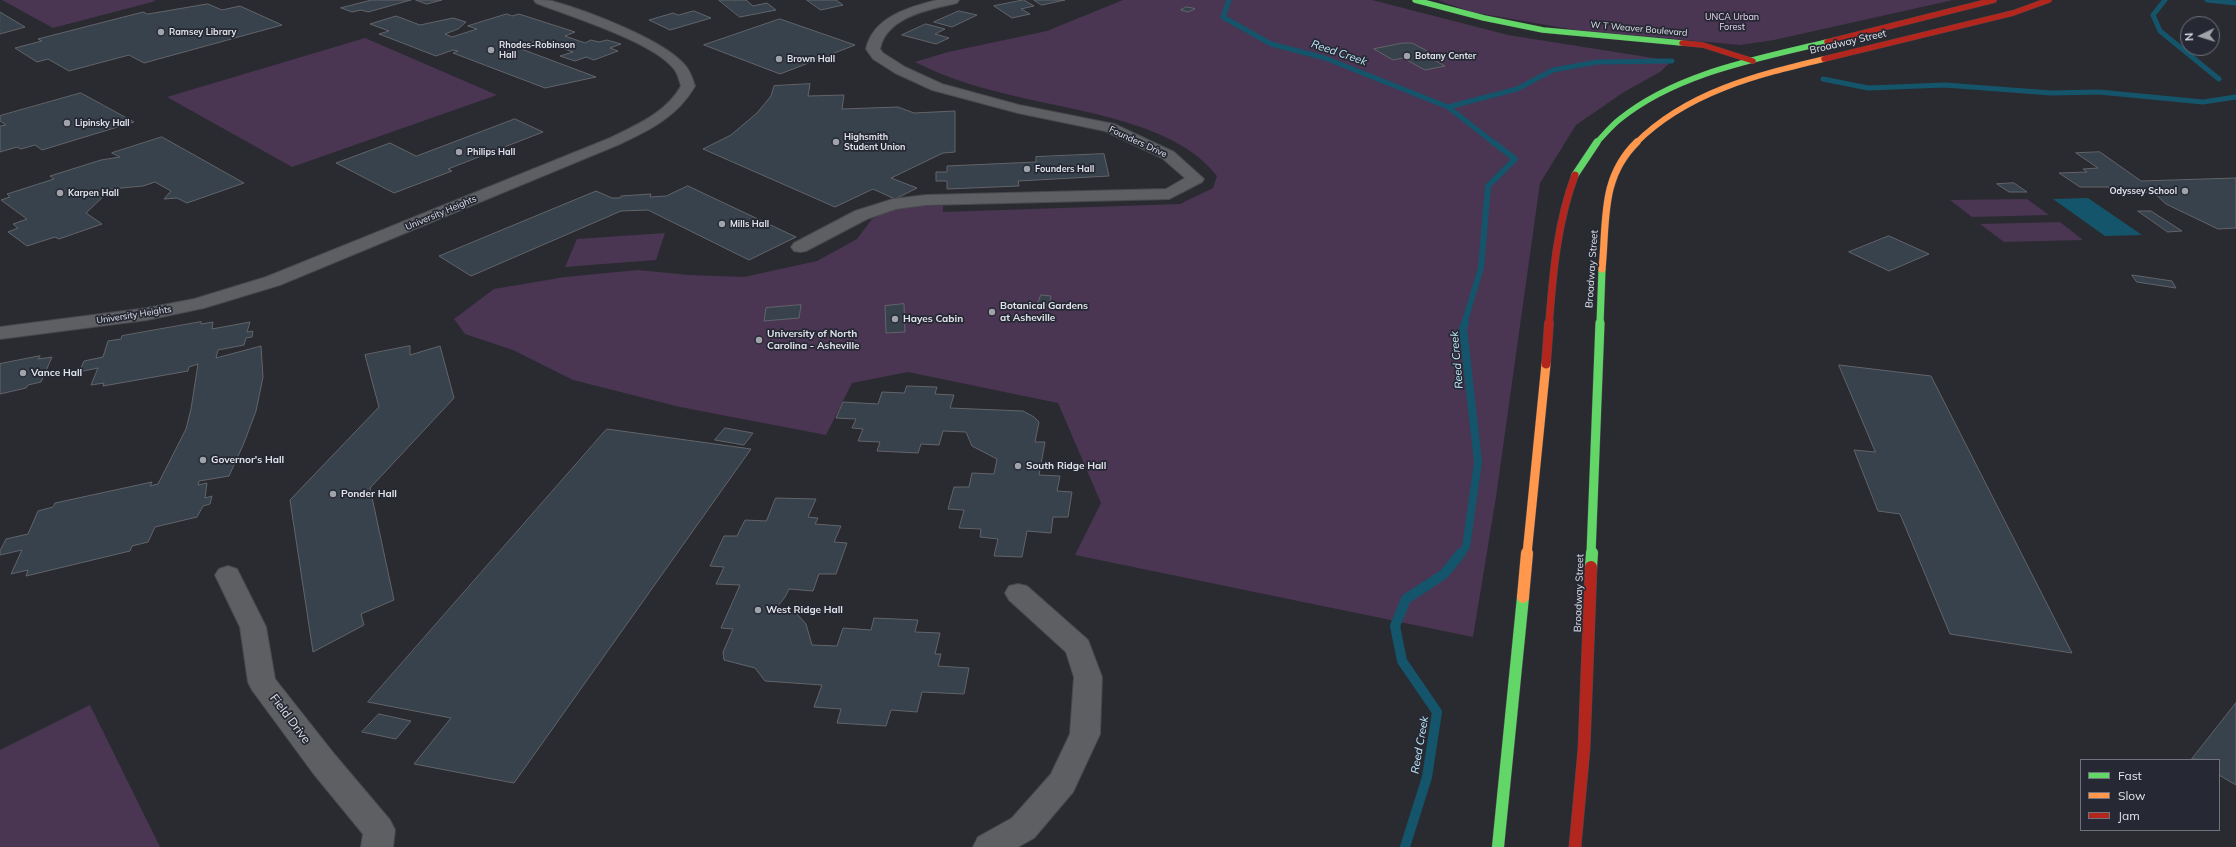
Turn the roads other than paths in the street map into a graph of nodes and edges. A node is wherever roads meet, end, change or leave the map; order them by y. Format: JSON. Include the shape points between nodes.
{"nodes":[{"id":1,"x":540,"y":0,"type":"edge"},
{"id":2,"x":953,"y":0,"type":"edge"},
{"id":3,"x":1416,"y":0,"type":"edge"},
{"id":4,"x":1994,"y":0,"type":"edge"},
{"id":5,"x":2049,"y":0,"type":"edge"},
{"id":6,"x":1543,"y":30,"type":"junction"},
{"id":7,"x":1750,"y":60,"type":"junction"},
{"id":8,"x":1716,"y":63,"type":"junction"},
{"id":9,"x":1776,"y":70,"type":"junction"},
{"id":10,"x":800,"y":247,"type":"dead end"},
{"id":11,"x":0,"y":333,"type":"edge"},
{"id":12,"x":228,"y":575,"type":"dead end"},
{"id":13,"x":1018,"y":593,"type":"dead end"},
{"id":14,"x":377,"y":847,"type":"edge"},
{"id":15,"x":989,"y":847,"type":"edge"},
{"id":16,"x":1498,"y":847,"type":"edge"},
{"id":17,"x":1575,"y":847,"type":"edge"}],
"edges":[{"from":1,"to":11,"type":"street","name":"University Heights","via":[[647,43],[676,62],[683,70],[688,86],[683,98],[668,112],[615,141],[273,281],[197,304],[147,314]]},
{"from":2,"to":10,"type":"street","name":"Founders Drive","via":[[934,4],[889,24],[876,36],[873,49],[878,56],[900,70],[937,87],[1018,109],[1109,128],[1168,155],[1196,179],[1169,194],[926,200],[893,204],[861,215]]},
{"from":3,"to":6,"type":"main road","name":"W T Weaver Boulevard"},
{"from":4,"to":7,"type":"main road","name":"Broadway Street"},
{"from":5,"to":9,"type":"main road","name":"Broadway Street","via":[[2013,13]]},
{"from":6,"to":7,"type":"main road","name":"W T Weaver Boulevard","via":[[1703,45]]},
{"from":6,"to":8,"type":"main road","name":"W T Weaver Boulevard","via":[[1585,39],[1685,49]]},
{"from":7,"to":8,"type":"main road","name":"Broadway Street"},
{"from":7,"to":9,"type":"main road","name":"W T Weaver Boulevard"},
{"from":8,"to":16,"type":"main road","name":"Broadway Street","via":[[1655,97],[1616,124],[1598,140],[1578,168],[1568,191],[1552,299]]},
{"from":9,"to":17,"type":"main road","name":"Broadway Street","via":[[1718,88],[1690,102],[1641,139],[1622,159],[1611,178],[1602,270],[1584,749]]},
{"from":12,"to":14,"type":"street","name":"Field Drive","via":[[253,627],[262,682],[324,764],[379,830]]},
{"from":13,"to":15,"type":"street","via":[[1078,647],[1088,677],[1085,734],[1062,783],[1023,828]]}]}
